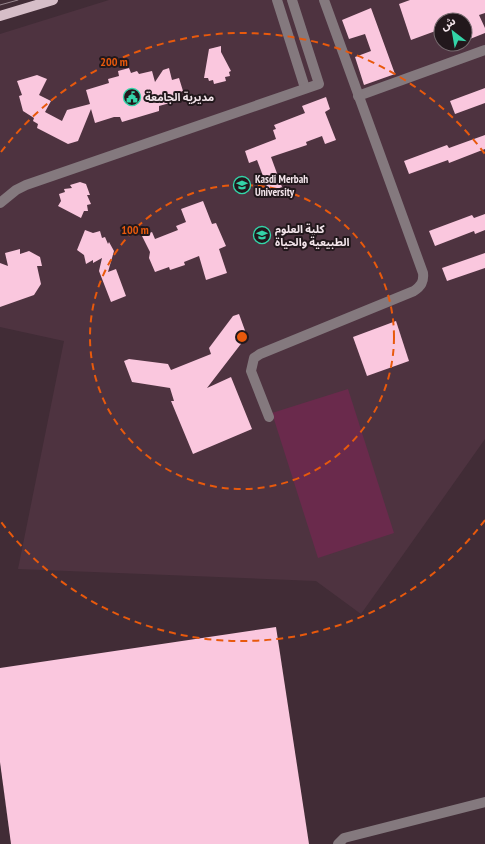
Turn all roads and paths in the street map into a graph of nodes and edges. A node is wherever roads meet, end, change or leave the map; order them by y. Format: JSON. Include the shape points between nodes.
{"nodes":[{"id":1,"x":53,"y":0,"type":"edge"},
{"id":2,"x":277,"y":0,"type":"edge"},
{"id":3,"x":292,"y":0,"type":"edge"},
{"id":4,"x":324,"y":0,"type":"edge"},
{"id":5,"x":0,"y":16,"type":"edge"},
{"id":6,"x":485,"y":50,"type":"edge"},
{"id":7,"x":305,"y":88,"type":"junction"},
{"id":8,"x":358,"y":96,"type":"junction"},
{"id":9,"x":0,"y":203,"type":"edge"},
{"id":10,"x":268,"y":417,"type":"dead end"},
{"id":11,"x":485,"y":802,"type":"edge"},
{"id":12,"x":338,"y":844,"type":"edge"}],
"edges":[{"from":1,"to":5,"type":"main road"},
{"from":2,"to":7,"type":"lane"},
{"from":3,"to":7,"type":"lane","via":[[319,84]]},
{"from":4,"to":8,"type":"lane"},
{"from":6,"to":8,"type":"lane"},
{"from":7,"to":9,"type":"lane","via":[[26,185]]},
{"from":8,"to":10,"type":"lane","via":[[424,280],[414,291],[254,358],[251,371]]},
{"from":11,"to":12,"type":"lane","via":[[344,838]]}]}
